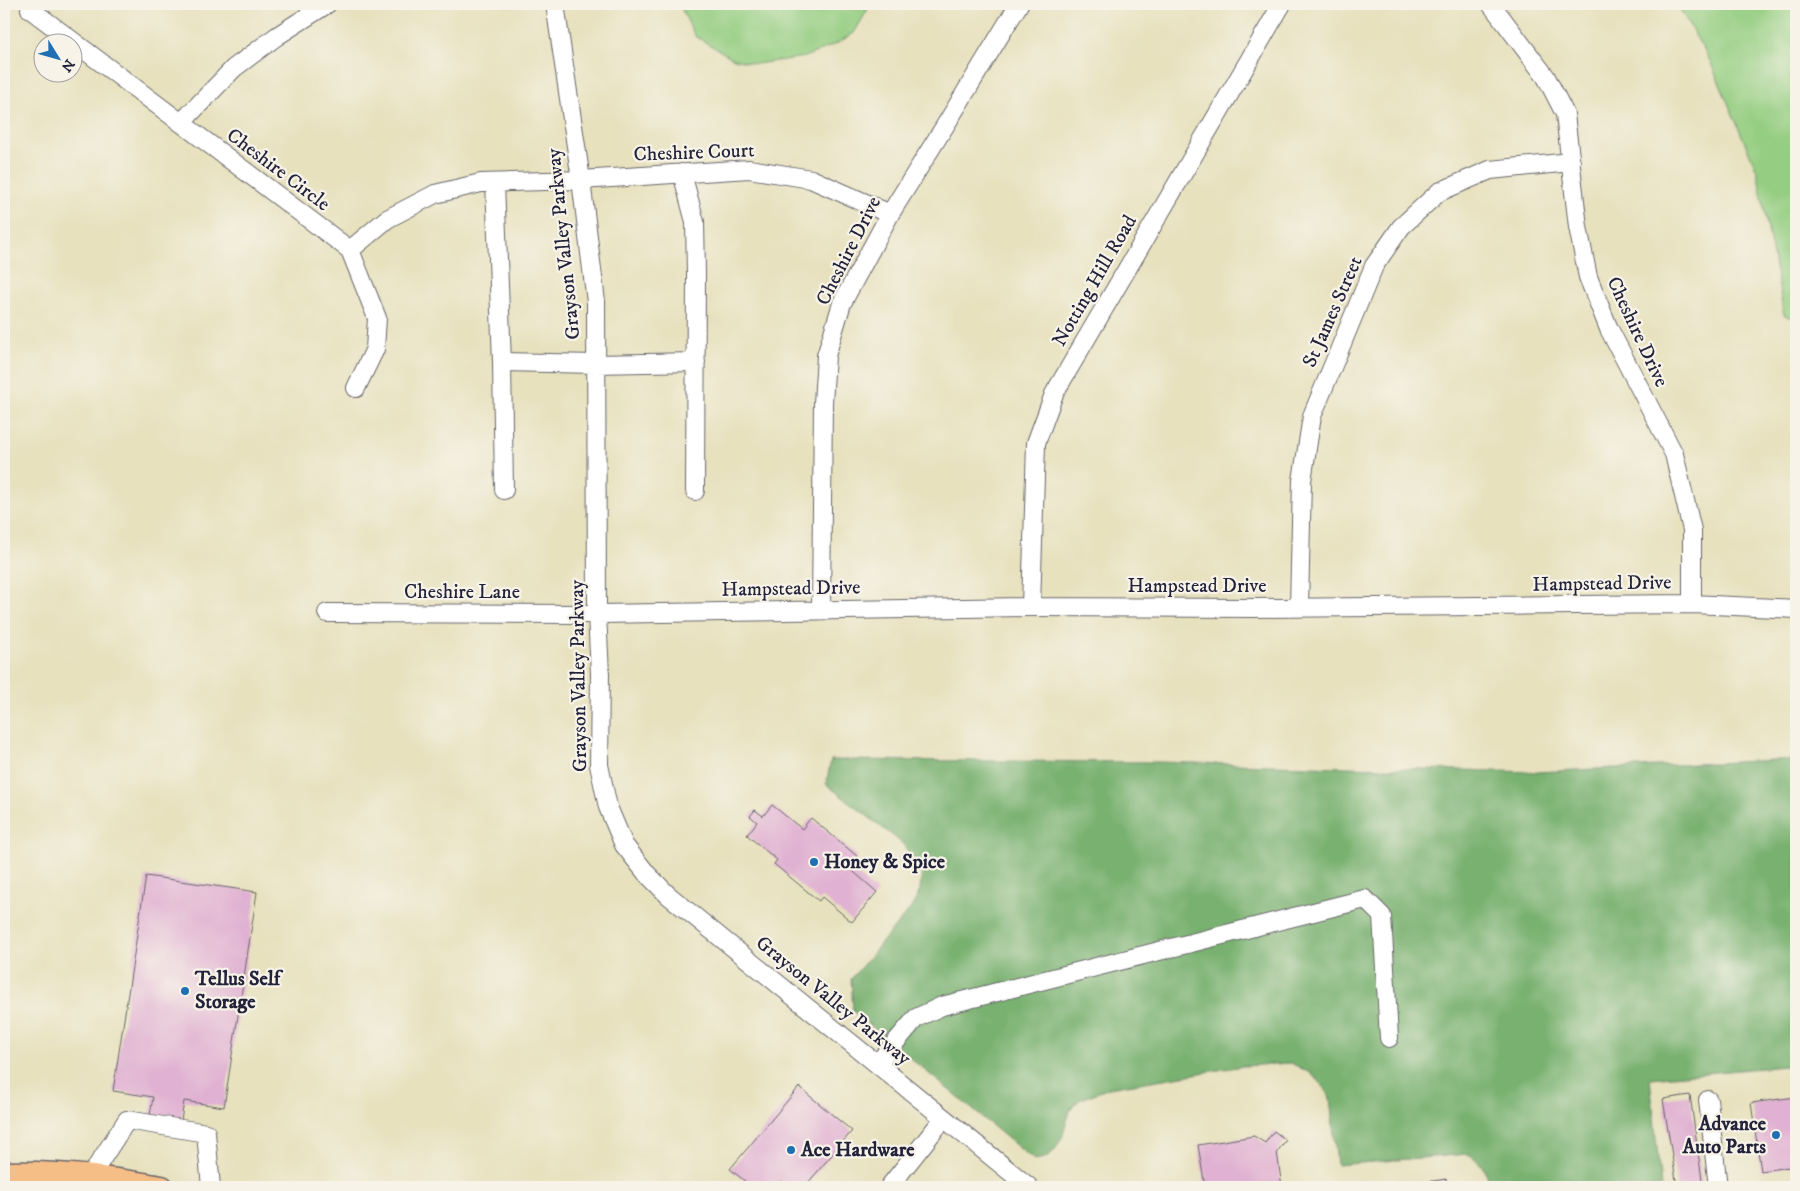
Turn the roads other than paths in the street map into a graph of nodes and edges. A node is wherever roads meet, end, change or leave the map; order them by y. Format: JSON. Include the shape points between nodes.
{"nodes":[{"id":1,"x":327,"y":4,"type":"edge"},
{"id":2,"x":555,"y":4,"type":"edge"},
{"id":3,"x":1019,"y":4,"type":"edge"},
{"id":4,"x":1282,"y":4,"type":"edge"},
{"id":5,"x":1490,"y":4,"type":"edge"},
{"id":6,"x":30,"y":9,"type":"dead end"},
{"id":7,"x":181,"y":123,"type":"junction"},
{"id":8,"x":1572,"y":162,"type":"junction"},
{"id":9,"x":682,"y":173,"type":"junction"},
{"id":10,"x":581,"y":180,"type":"junction"},
{"id":11,"x":495,"y":183,"type":"junction"},
{"id":12,"x":890,"y":214,"type":"junction"},
{"id":13,"x":350,"y":250,"type":"junction"},
{"id":14,"x":502,"y":362,"type":"junction"},
{"id":15,"x":696,"y":362,"type":"junction"},
{"id":16,"x":596,"y":364,"type":"junction"},
{"id":17,"x":356,"y":388,"type":"dead end"},
{"id":18,"x":504,"y":490,"type":"dead end"},
{"id":19,"x":695,"y":491,"type":"dead end"},
{"id":20,"x":1692,"y":604,"type":"junction"},
{"id":21,"x":1031,"y":607,"type":"junction"},
{"id":22,"x":1299,"y":607,"type":"junction"},
{"id":23,"x":1796,"y":608,"type":"edge"},
{"id":24,"x":821,"y":610,"type":"junction"},
{"id":25,"x":327,"y":613,"type":"dead end"},
{"id":26,"x":597,"y":614,"type":"junction"},
{"id":27,"x":1389,"y":1038,"type":"dead end"},
{"id":28,"x":877,"y":1064,"type":"junction"},
{"id":29,"x":1708,"y":1100,"type":"dead end"},
{"id":30,"x":944,"y":1118,"type":"junction"},
{"id":31,"x":4,"y":1173,"type":"edge"},
{"id":32,"x":90,"y":1177,"type":"junction"},
{"id":33,"x":162,"y":1187,"type":"edge"},
{"id":34,"x":211,"y":1187,"type":"edge"},
{"id":35,"x":889,"y":1187,"type":"edge"},
{"id":36,"x":1029,"y":1187,"type":"edge"},
{"id":37,"x":1718,"y":1187,"type":"edge"}],
"edges":[{"from":1,"to":7,"type":"street","via":[[234,68]]},
{"from":2,"to":10,"type":"street","name":"Grayson Valley Parkway"},
{"from":3,"to":12,"type":"street","name":"Cheshire Drive"},
{"from":4,"to":21,"type":"street","name":"Notting Hill Road","via":[[1054,394],[1036,444]]},
{"from":5,"to":8,"type":"street","name":"Cheshire Drive","via":[[1546,77],[1565,114]]},
{"from":6,"to":7,"type":"street","name":"Cheshire Circle"},
{"from":7,"to":13,"type":"street","name":"Cheshire Circle"},
{"from":8,"to":20,"type":"street","name":"Cheshire Drive","via":[[1578,227],[1588,277],[1609,329],[1674,454],[1692,530]]},
{"from":8,"to":22,"type":"street","name":"St James Street","via":[[1490,170],[1439,192],[1401,227],[1374,266],[1312,416],[1302,481]]},
{"from":9,"to":10,"type":"street","name":"Cheshire Court"},
{"from":9,"to":12,"type":"street","name":"Cheshire Court","via":[[749,168],[811,180]]},
{"from":9,"to":15,"type":"street","via":[[695,222]]},
{"from":10,"to":11,"type":"street"},
{"from":10,"to":16,"type":"street","name":"Grayson Valley Parkway","via":[[596,302]]},
{"from":11,"to":13,"type":"street","via":[[481,183],[435,194],[387,220]]},
{"from":11,"to":14,"type":"street"},
{"from":12,"to":24,"type":"street","name":"Cheshire Drive","via":[[842,303],[826,356]]},
{"from":13,"to":17,"type":"street","via":[[377,318],[376,348]]},
{"from":14,"to":16,"type":"street"},
{"from":14,"to":18,"type":"street"},
{"from":15,"to":16,"type":"street"},
{"from":15,"to":19,"type":"street"},
{"from":16,"to":26,"type":"street","name":"Grayson Valley Parkway"},
{"from":20,"to":22,"type":"street","name":"Hampstead Drive"},
{"from":20,"to":23,"type":"street","name":"Hampstead Drive"},
{"from":21,"to":22,"type":"street","name":"Hampstead Drive"},
{"from":21,"to":24,"type":"street","name":"Hampstead Drive"},
{"from":24,"to":26,"type":"street","name":"Hampstead Drive"},
{"from":25,"to":26,"type":"street","name":"Cheshire Lane"},
{"from":26,"to":28,"type":"street","name":"Grayson Valley Parkway","via":[[599,765],[608,807],[624,845],[668,895]]},
{"from":27,"to":28,"type":"street","via":[[1382,916],[1365,898],[942,1006],[916,1018]]},
{"from":28,"to":30,"type":"street","name":"Grayson Valley Parkway"},
{"from":29,"to":37,"type":"street"},
{"from":30,"to":35,"type":"street"},
{"from":30,"to":36,"type":"street","name":"Grayson Valley Parkway"},
{"from":31,"to":32,"type":"main road"},
{"from":32,"to":33,"type":"main road"},
{"from":32,"to":34,"type":"street","via":[[127,1120],[206,1133]]}]}
